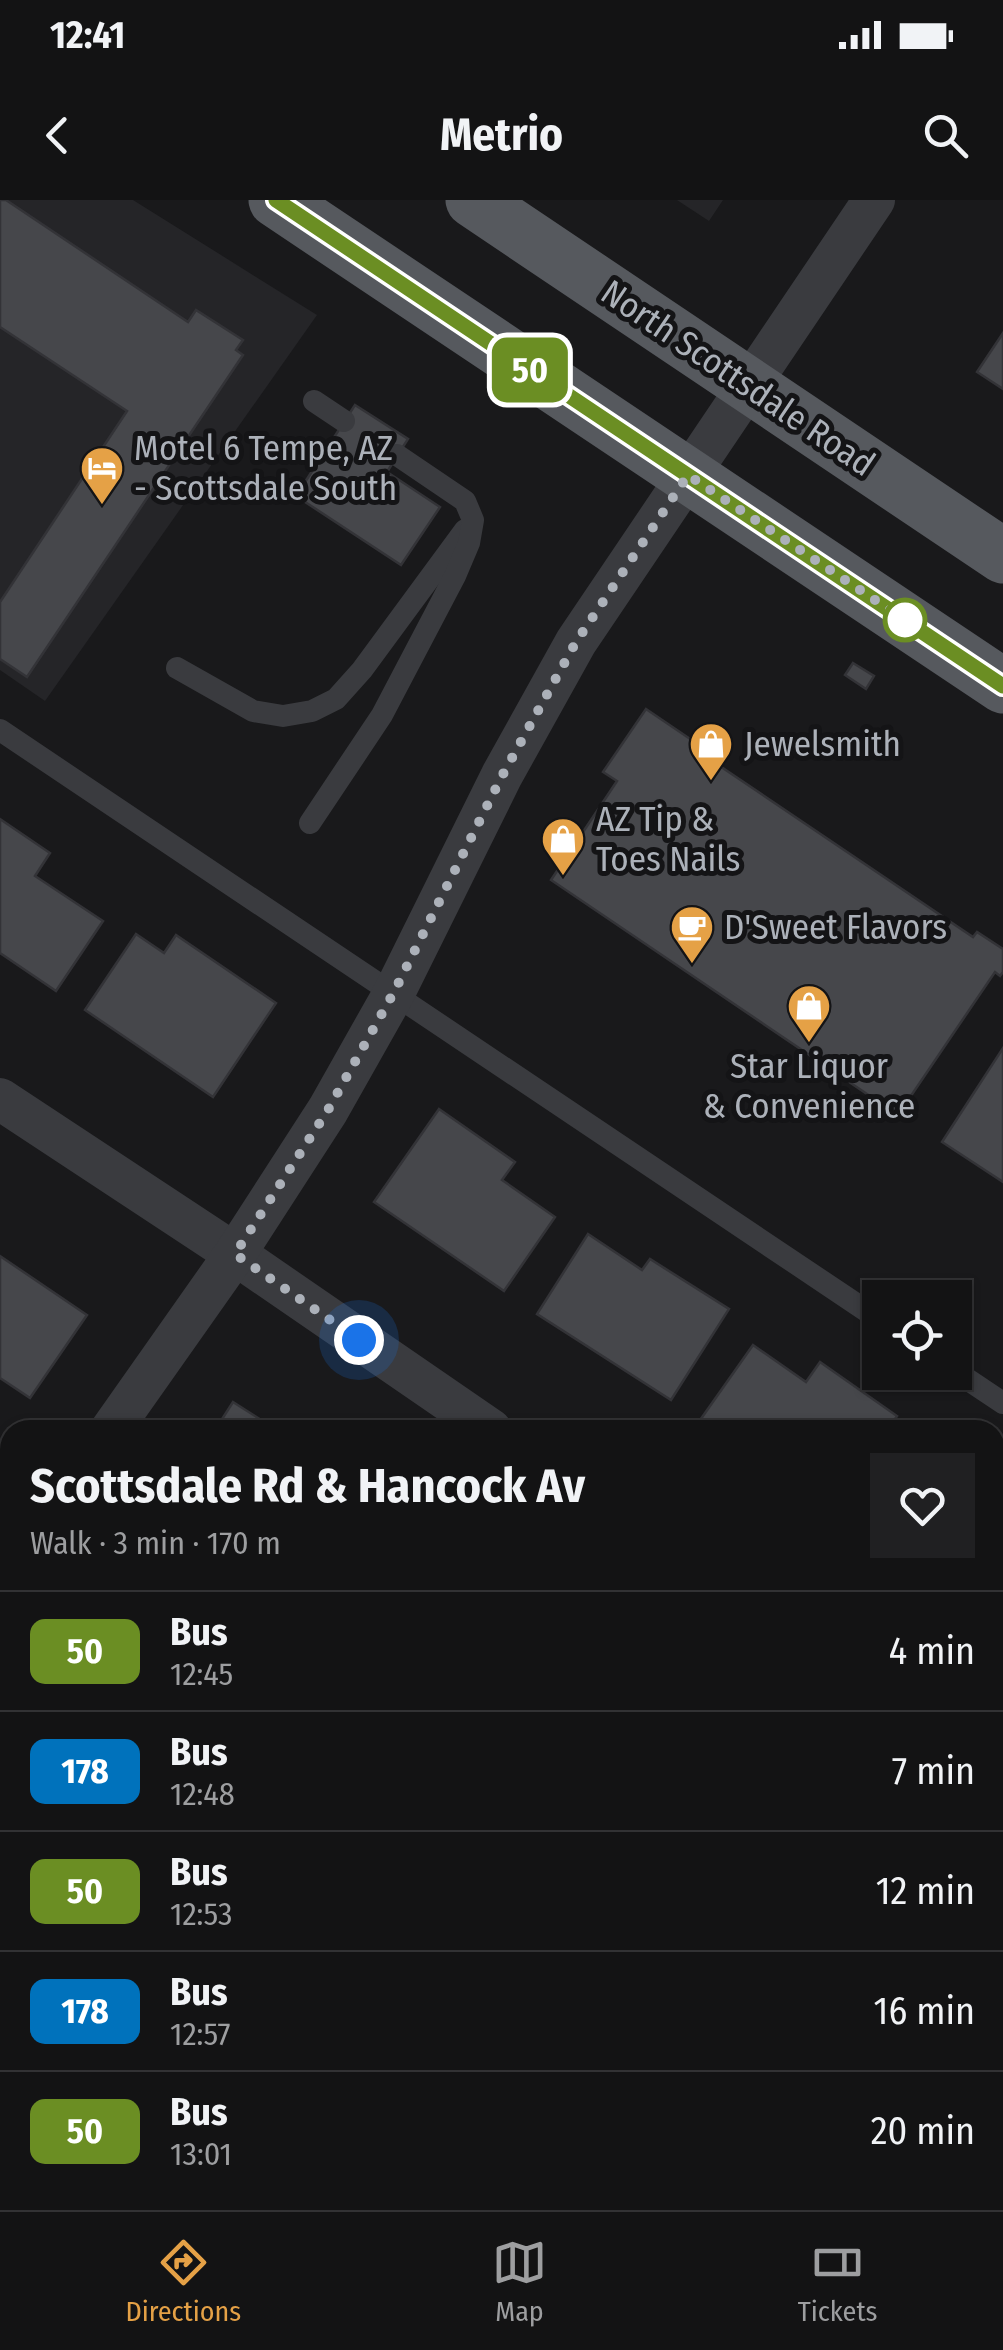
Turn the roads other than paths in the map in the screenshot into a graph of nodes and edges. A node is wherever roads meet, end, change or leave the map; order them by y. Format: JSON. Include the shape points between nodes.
{"nodes":[{"id":1,"x":276,"y":200,"type":"edge"},
{"id":2,"x":474,"y":200,"type":"edge"},
{"id":3,"x":874,"y":200,"type":"edge"},
{"id":4,"x":748,"y":385,"type":"junction"},
{"id":5,"x":314,"y":402,"type":"dead end"},
{"id":6,"x":344,"y":421,"type":"dead end"},
{"id":7,"x":397,"y":455,"type":"dead end"},
{"id":8,"x":688,"y":475,"type":"junction"},
{"id":9,"x":473,"y":520,"type":"junction"},
{"id":10,"x":1003,"y":556,"type":"edge"},
{"id":11,"x":177,"y":668,"type":"dead end"},
{"id":12,"x":1003,"y":686,"type":"edge"},
{"id":13,"x":0,"y":730,"type":"edge"},
{"id":14,"x":310,"y":823,"type":"dead end"},
{"id":15,"x":394,"y":992,"type":"junction"},
{"id":16,"x":0,"y":1099,"type":"edge"},
{"id":17,"x":235,"y":1254,"type":"junction"},
{"id":18,"x":862,"y":1308,"type":"edge"},
{"id":19,"x":972,"y":1382,"type":"edge"},
{"id":20,"x":1003,"y":1403,"type":"edge"},
{"id":21,"x":118,"y":1420,"type":"edge"},
{"id":22,"x":476,"y":1420,"type":"edge"}],
"edges":[{"from":1,"to":8,"type":"main road"},
{"from":2,"to":4,"type":"main road","name":"North Scottsdale Road"},
{"from":3,"to":4,"type":"street"},
{"from":4,"to":8,"type":"street"},
{"from":4,"to":10,"type":"main road","name":"North Scottsdale Road"},
{"from":5,"to":6,"type":"lane"},
{"from":7,"to":9,"type":"lane","via":[[465,501]]},
{"from":8,"to":12,"type":"main road"},
{"from":8,"to":15,"type":"street","via":[[576,642]]},
{"from":9,"to":11,"type":"lane","via":[[362,670],[336,699],[312,711],[283,716],[253,710]]},
{"from":9,"to":14,"type":"lane","via":[[469,543],[424,638]]},
{"from":13,"to":15,"type":"lane"},
{"from":15,"to":17,"type":"street"},
{"from":15,"to":18,"type":"lane"},
{"from":16,"to":17,"type":"street"},
{"from":17,"to":21,"type":"street"},
{"from":17,"to":22,"type":"street"},
{"from":19,"to":20,"type":"lane"}]}
